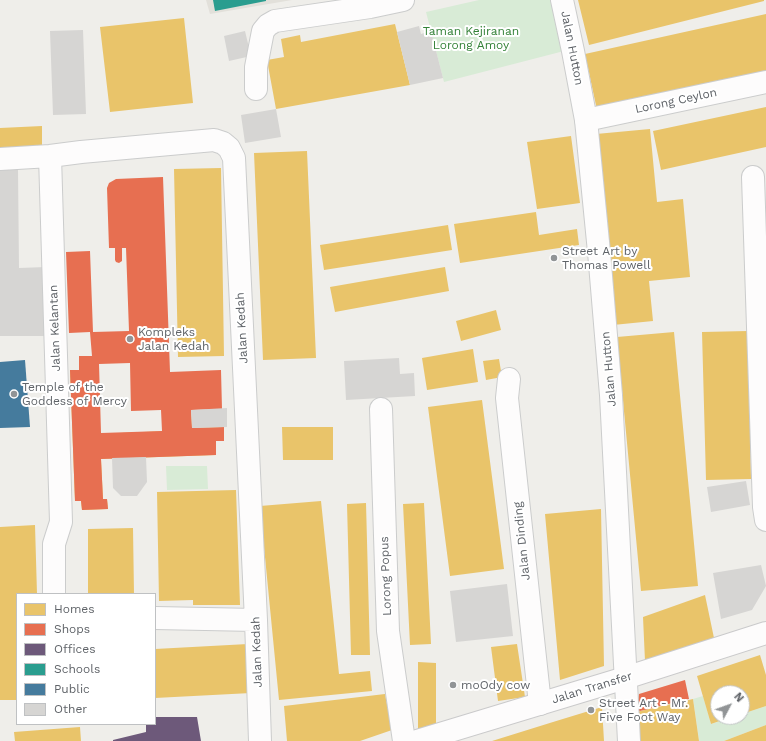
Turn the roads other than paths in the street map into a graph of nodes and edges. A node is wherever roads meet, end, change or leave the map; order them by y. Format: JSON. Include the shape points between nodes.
{"nodes":[{"id":1,"x":403,"y":0,"type":"edge"},
{"id":2,"x":562,"y":0,"type":"edge"},
{"id":3,"x":766,"y":82,"type":"edge"},
{"id":4,"x":256,"y":89,"type":"dead end"},
{"id":5,"x":586,"y":120,"type":"junction"},
{"id":6,"x":50,"y":156,"type":"junction"},
{"id":7,"x":0,"y":159,"type":"edge"},
{"id":8,"x":753,"y":177,"type":"dead end"},
{"id":9,"x":761,"y":236,"type":"edge"},
{"id":10,"x":509,"y":379,"type":"dead end"},
{"id":11,"x":381,"y":409,"type":"dead end"},
{"id":12,"x":766,"y":520,"type":"edge"},
{"id":13,"x":54,"y":593,"type":"edge"},
{"id":14,"x":156,"y":618,"type":"edge"},
{"id":15,"x":256,"y":620,"type":"junction"},
{"id":16,"x":766,"y":632,"type":"edge"},
{"id":17,"x":626,"y":678,"type":"junction"},
{"id":18,"x":540,"y":704,"type":"junction"},
{"id":19,"x":443,"y":737,"type":"edge"},
{"id":20,"x":260,"y":741,"type":"edge"},
{"id":21,"x":404,"y":741,"type":"edge"},
{"id":22,"x":417,"y":741,"type":"edge"},
{"id":23,"x":629,"y":741,"type":"edge"}],
"edges":[{"from":1,"to":4,"type":"street","via":[[275,21],[268,25],[264,31],[256,67]]},
{"from":2,"to":5,"type":"street","name":"Jalan Hutton"},
{"from":3,"to":5,"type":"street","name":"Lorong Ceylon"},
{"from":5,"to":17,"type":"street","name":"Jalan Hutton","via":[[611,395]]},
{"from":6,"to":7,"type":"street","name":"Jalan Kedah"},
{"from":6,"to":13,"type":"street","name":"Jalan Kelantan","via":[[61,522],[54,544]]},
{"from":6,"to":15,"type":"street","name":"Jalan Kedah","via":[[214,140],[229,148],[234,158]]},
{"from":8,"to":9,"type":"street"},
{"from":9,"to":12,"type":"street"},
{"from":10,"to":18,"type":"street","name":"Jalan Dinding","via":[[507,398]]},
{"from":11,"to":21,"type":"street","name":"Lorong Popus","via":[[388,631]]},
{"from":14,"to":15,"type":"street"},
{"from":15,"to":20,"type":"street","name":"Jalan Kedah"},
{"from":16,"to":17,"type":"street","name":"Jalan Transfer"},
{"from":17,"to":18,"type":"street","name":"Jalan Transfer"},
{"from":17,"to":23,"type":"street","name":"Jalan Hutton"},
{"from":18,"to":19,"type":"street","name":"Jalan Transfer"},
{"from":19,"to":22,"type":"street","name":"Jalan Transfer"}]}
